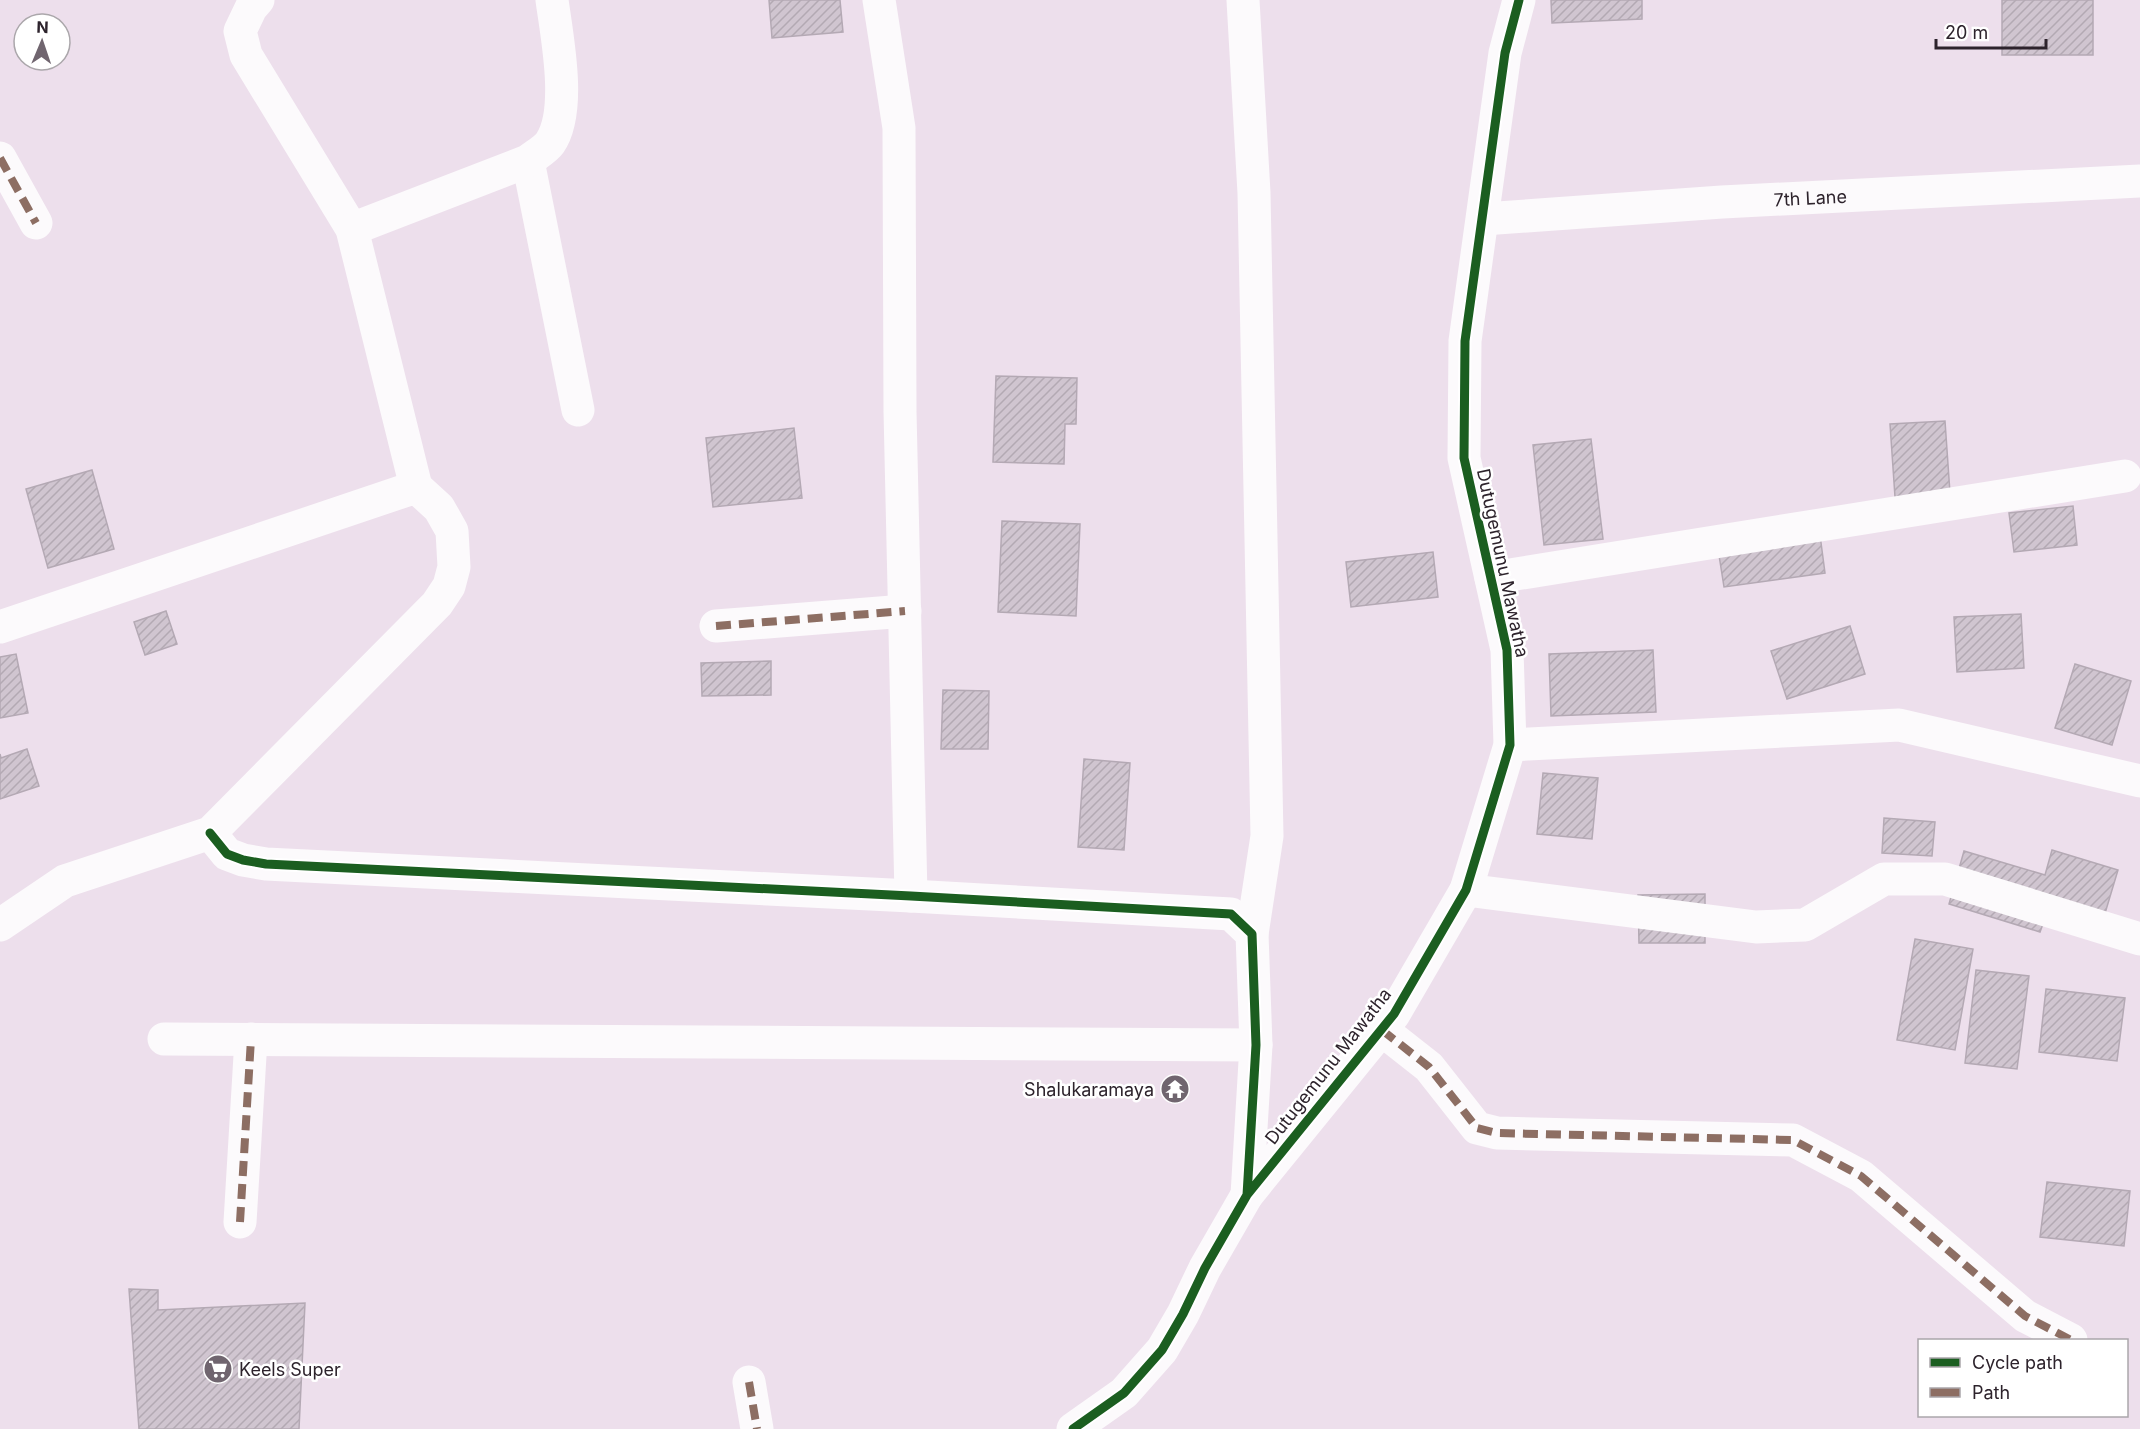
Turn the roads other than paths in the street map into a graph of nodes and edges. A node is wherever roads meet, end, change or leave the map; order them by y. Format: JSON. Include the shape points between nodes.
{"nodes":[{"id":1,"x":258,"y":0,"type":"edge"},
{"id":2,"x":552,"y":0,"type":"edge"},
{"id":3,"x":879,"y":0,"type":"edge"},
{"id":4,"x":1243,"y":0,"type":"edge"},
{"id":5,"x":1520,"y":0,"type":"edge"},
{"id":6,"x":0,"y":158,"type":"edge"},
{"id":7,"x":528,"y":160,"type":"junction"},
{"id":8,"x":2140,"y":181,"type":"edge"},
{"id":9,"x":1483,"y":219,"type":"junction"},
{"id":10,"x":36,"y":223,"type":"dead end"},
{"id":11,"x":352,"y":229,"type":"junction"},
{"id":12,"x":578,"y":410,"type":"dead end"},
{"id":13,"x":2125,"y":476,"type":"dead end"},
{"id":14,"x":416,"y":487,"type":"junction"},
{"id":15,"x":1491,"y":578,"type":"junction"},
{"id":16,"x":905,"y":611,"type":"junction"},
{"id":17,"x":716,"y":626,"type":"dead end"},
{"id":18,"x":0,"y":627,"type":"edge"},
{"id":19,"x":1510,"y":745,"type":"junction"},
{"id":20,"x":2140,"y":781,"type":"edge"},
{"id":21,"x":210,"y":833,"type":"junction"},
{"id":22,"x":1466,"y":890,"type":"junction"},
{"id":23,"x":911,"y":896,"type":"junction"},
{"id":24,"x":0,"y":925,"type":"edge"},
{"id":25,"x":1252,"y":934,"type":"junction"},
{"id":26,"x":2140,"y":939,"type":"edge"},
{"id":27,"x":1382,"y":1030,"type":"junction"},
{"id":28,"x":164,"y":1040,"type":"dead end"},
{"id":29,"x":251,"y":1040,"type":"junction"},
{"id":30,"x":1256,"y":1045,"type":"junction"},
{"id":31,"x":1247,"y":1195,"type":"junction"},
{"id":32,"x":240,"y":1222,"type":"dead end"},
{"id":33,"x":2067,"y":1339,"type":"edge"},
{"id":34,"x":749,"y":1382,"type":"dead end"},
{"id":35,"x":757,"y":1429,"type":"edge"},
{"id":36,"x":1073,"y":1429,"type":"edge"}],
"edges":[{"from":1,"to":11,"type":"street","via":[[240,31],[246,55]]},
{"from":2,"to":7,"type":"street","via":[[561,66],[558,124],[549,144]]},
{"from":3,"to":16,"type":"street","via":[[899,128]]},
{"from":4,"to":25,"type":"street","via":[[1254,193],[1268,836]]},
{"from":5,"to":9,"type":"street","name":"Dutugemunu Mawatha","via":[[1505,53]]},
{"from":6,"to":10,"type":"street"},
{"from":7,"to":11,"type":"street"},
{"from":7,"to":12,"type":"street"},
{"from":8,"to":9,"type":"street","name":"7th Lane","via":[[1722,202]]},
{"from":9,"to":15,"type":"street","name":"Dutugemunu Mawatha","via":[[1465,341],[1464,458]]},
{"from":11,"to":14,"type":"street"},
{"from":13,"to":15,"type":"street"},
{"from":14,"to":18,"type":"street"},
{"from":14,"to":21,"type":"street","via":[[439,508],[452,531],[454,567],[449,586],[437,604]]},
{"from":15,"to":19,"type":"street","name":"Dutugemunu Mawatha","via":[[1507,651]]},
{"from":16,"to":17,"type":"street"},
{"from":16,"to":23,"type":"street"},
{"from":19,"to":20,"type":"street","via":[[1899,725]]},
{"from":19,"to":22,"type":"street","name":"Dutugemunu Mawatha"},
{"from":21,"to":23,"type":"street","via":[[226,854],[266,864]]},
{"from":21,"to":24,"type":"street","via":[[65,881]]},
{"from":22,"to":26,"type":"street","via":[[1756,927],[1805,925],[1884,879],[1945,879]]},
{"from":22,"to":27,"type":"street","name":"Dutugemunu Mawatha"},
{"from":23,"to":25,"type":"street","via":[[1231,914]]},
{"from":25,"to":30,"type":"street"},
{"from":27,"to":31,"type":"street","name":"Dutugemunu Mawatha"},
{"from":27,"to":33,"type":"street","via":[[1429,1067],[1477,1128],[1497,1133],[1793,1140],[1861,1176],[2025,1316]]},
{"from":28,"to":29,"type":"street"},
{"from":29,"to":30,"type":"street"},
{"from":29,"to":32,"type":"street"},
{"from":30,"to":31,"type":"street"},
{"from":31,"to":36,"type":"street","name":"Dutugemunu Mawatha","via":[[1162,1350],[1124,1393]]},
{"from":34,"to":35,"type":"street"}]}
